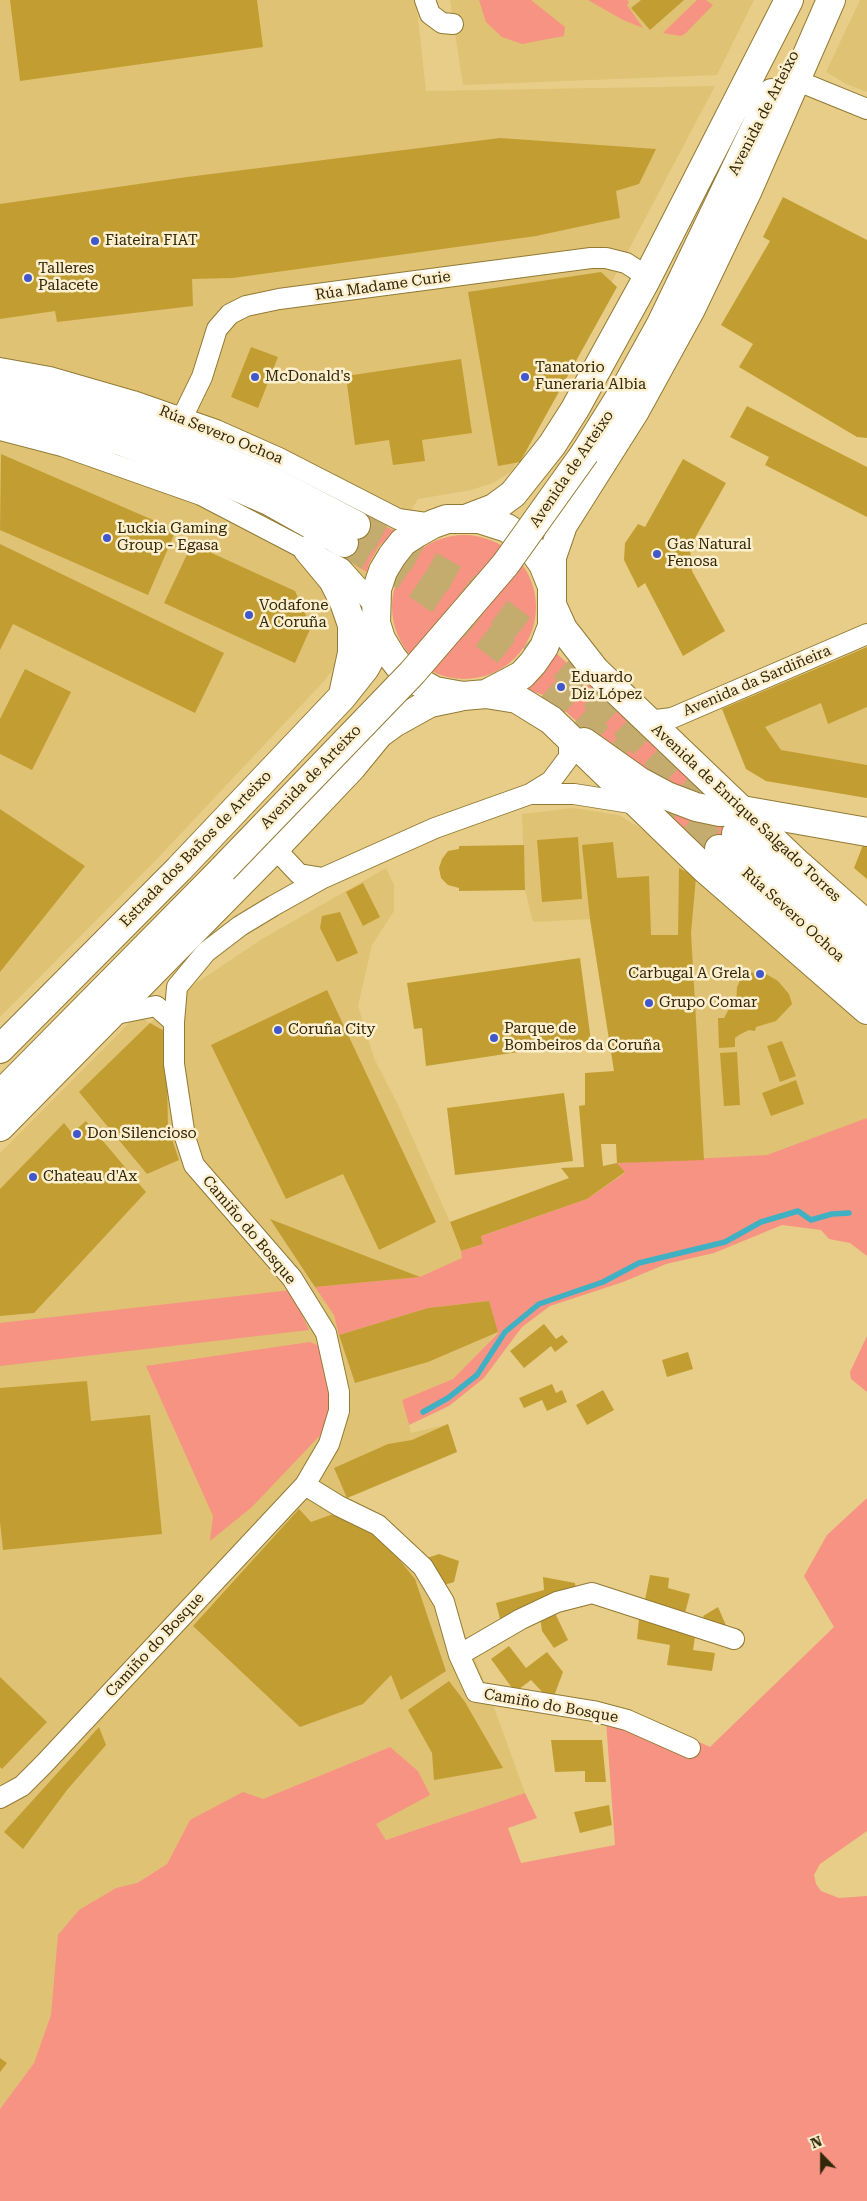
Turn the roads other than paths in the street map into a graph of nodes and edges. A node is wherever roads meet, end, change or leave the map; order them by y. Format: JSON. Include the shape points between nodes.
{"nodes":[{"id":1,"x":425,"y":0,"type":"edge"},
{"id":2,"x":789,"y":0,"type":"edge"},
{"id":3,"x":794,"y":0,"type":"edge"},
{"id":4,"x":823,"y":0,"type":"edge"},
{"id":5,"x":831,"y":0,"type":"edge"},
{"id":6,"x":453,"y":24,"type":"dead end"},
{"id":7,"x":798,"y":81,"type":"junction"},
{"id":8,"x":867,"y":109,"type":"edge"},
{"id":9,"x":646,"y":280,"type":"junction"},
{"id":10,"x":0,"y":368,"type":"edge"},
{"id":11,"x":0,"y":386,"type":"edge"},
{"id":12,"x":0,"y":408,"type":"edge"},
{"id":13,"x":182,"y":418,"type":"junction"},
{"id":14,"x":0,"y":430,"type":"edge"},
{"id":15,"x":585,"y":459,"type":"junction"},
{"id":16,"x":468,"y":518,"type":"junction"},
{"id":17,"x":433,"y":524,"type":"junction"},
{"id":18,"x":308,"y":550,"type":"junction"},
{"id":19,"x":552,"y":595,"type":"junction"},
{"id":20,"x":375,"y":606,"type":"junction"},
{"id":21,"x":867,"y":634,"type":"edge"},
{"id":22,"x":381,"y":639,"type":"junction"},
{"id":23,"x":474,"y":695,"type":"junction"},
{"id":24,"x":342,"y":697,"type":"junction"},
{"id":25,"x":646,"y":718,"type":"junction"},
{"id":26,"x":569,"y":734,"type":"junction"},
{"id":27,"x":352,"y":766,"type":"junction"},
{"id":28,"x":530,"y":794,"type":"junction"},
{"id":29,"x":637,"y":804,"type":"junction"},
{"id":30,"x":732,"y":831,"type":"junction"},
{"id":31,"x":867,"y":832,"type":"edge"},
{"id":32,"x":280,"y":851,"type":"junction"},
{"id":33,"x":218,"y":865,"type":"junction"},
{"id":34,"x":323,"y":878,"type":"junction"},
{"id":35,"x":273,"y":906,"type":"junction"},
{"id":36,"x":867,"y":925,"type":"edge"},
{"id":37,"x":867,"y":954,"type":"edge"},
{"id":38,"x":867,"y":981,"type":"edge"},
{"id":39,"x":867,"y":1010,"type":"edge"},
{"id":40,"x":111,"y":1015,"type":"junction"},
{"id":41,"x":174,"y":1022,"type":"junction"},
{"id":42,"x":0,"y":1049,"type":"edge"},
{"id":43,"x":0,"y":1079,"type":"edge"},
{"id":44,"x":0,"y":1095,"type":"edge"},
{"id":45,"x":0,"y":1127,"type":"edge"},
{"id":46,"x":305,"y":1485,"type":"junction"},
{"id":47,"x":734,"y":1639,"type":"dead end"},
{"id":48,"x":459,"y":1655,"type":"junction"},
{"id":49,"x":690,"y":1748,"type":"dead end"},
{"id":50,"x":0,"y":1798,"type":"edge"}],
"edges":[{"from":1,"to":6,"type":"street","via":[[430,14],[442,23]]},
{"from":2,"to":9,"type":"main road","name":"Avenida de Arteixo"},
{"from":3,"to":15,"type":"main road","name":"Avenida de Arteixo","via":[[714,185],[614,385]]},
{"from":4,"to":15,"type":"main road","name":"Avenida de Arteixo","via":[[777,83],[661,324]]},
{"from":5,"to":7,"type":"main road","name":"Avenida de Arteixo"},
{"from":7,"to":8,"type":"street"},
{"from":7,"to":15,"type":"main road","name":"Avenida de Arteixo","via":[[691,309],[635,411]]},
{"from":9,"to":13,"type":"street","name":"Rúa Madame Curie","via":[[626,263],[591,258],[246,306],[230,314],[217,329],[200,380]]},
{"from":9,"to":16,"type":"main road","name":"Avenida de Arteixo","via":[[602,363],[552,445],[513,494],[494,508]]},
{"from":10,"to":13,"type":"street","name":"Rúa Severo Ochoa","via":[[50,377]]},
{"from":11,"to":12,"type":"main road","name":"Rúa Severo Ochoa","via":[[128,421],[254,473],[350,534],[120,441]]},
{"from":13,"to":17,"type":"street","name":"Rúa Severo Ochoa","via":[[279,458],[398,518]]},
{"from":14,"to":18,"type":"street","via":[[62,446],[201,495]]},
{"from":15,"to":19,"type":"main road","name":"Avenida de Arteixo","via":[[571,510],[555,542]]},
{"from":15,"to":25,"type":"main road","via":[[570,549],[568,580],[572,610],[583,639]]},
{"from":15,"to":33,"type":"main road","name":"Avenida de Arteixo","bridge":true,"via":[[505,565],[412,673]]},
{"from":16,"to":17,"type":"main road","via":[[447,519]]},
{"from":16,"to":19,"type":"main road","via":[[507,528],[523,539],[543,564]]},
{"from":17,"to":20,"type":"main road","via":[[404,542],[392,556],[383,571]]},
{"from":18,"to":20,"type":"street","via":[[341,568]]},
{"from":18,"to":24,"type":"main road","via":[[333,580],[352,625],[352,653]]},
{"from":19,"to":23,"type":"main road","via":[[552,626],[533,663],[522,675],[504,686]]},
{"from":19,"to":25,"type":"main road","name":"Avenida de Enrique Salgado Torres","via":[[563,629],[595,670]]},
{"from":20,"to":22,"type":"main road"},
{"from":21,"to":25,"type":"street","name":"Avenida da Sardiñeira","via":[[672,718]]},
{"from":22,"to":23,"type":"main road","via":[[406,675],[435,691]]},
{"from":22,"to":24,"type":"main road","name":"Estrada dos Baños de Arteixo","via":[[365,668]]},
{"from":23,"to":26,"type":"main road","via":[[518,699]]},
{"from":23,"to":27,"type":"main road","via":[[430,703],[394,722],[379,734]]},
{"from":24,"to":42,"type":"main road","name":"Estrada dos Baños de Arteixo","via":[[179,869]]},
{"from":25,"to":30,"type":"main road","name":"Avenida de Enrique Salgado Torres"},
{"from":26,"to":27,"type":"main road","via":[[518,715],[480,711],[447,713],[402,732]]},
{"from":26,"to":28,"type":"street","via":[[569,757],[551,781]]},
{"from":26,"to":29,"type":"main road"},
{"from":26,"to":30,"type":"main road","via":[[667,796],[696,808],[720,812]]},
{"from":27,"to":32,"type":"main road"},
{"from":28,"to":29,"type":"street","via":[[574,794]]},
{"from":28,"to":34,"type":"street","via":[[436,828]]},
{"from":29,"to":39,"type":"main road","via":[[757,916]]},
{"from":30,"to":31,"type":"main road"},
{"from":30,"to":36,"type":"main road","name":"Avenida de Enrique Salgado Torres"},
{"from":30,"to":37,"type":"main road","name":"Rúa Severo Ochoa"},
{"from":30,"to":38,"type":"main road","name":"Rúa Severo Ochoa"},
{"from":32,"to":34,"type":"street","via":[[299,874]]},
{"from":32,"to":35,"type":"street","via":[[289,882]]},
{"from":32,"to":40,"type":"main road"},
{"from":33,"to":43,"type":"main road","name":"Estrada dos Baños de Arteixo"},
{"from":33,"to":44,"type":"main road"},
{"from":34,"to":35,"type":"street"},
{"from":35,"to":41,"type":"street","name":"Camiño do Bosque","via":[[206,952],[177,987]]},
{"from":40,"to":41,"type":"street","via":[[156,1006]]},
{"from":40,"to":45,"type":"main road"},
{"from":41,"to":46,"type":"street","name":"Camiño do Bosque","via":[[179,1106],[194,1165],[292,1278],[326,1333],[339,1392],[339,1410],[329,1444]]},
{"from":46,"to":48,"type":"street","name":"Camiño do Bosque","via":[[378,1525],[423,1567],[444,1602]]},
{"from":46,"to":50,"type":"street","name":"Camiño do Bosque","via":[[44,1764],[22,1786]]},
{"from":47,"to":48,"type":"street","via":[[592,1593],[557,1602],[521,1618]]},
{"from":48,"to":49,"type":"street","name":"Camiño do Bosque","via":[[476,1692],[601,1713],[627,1720]]}]}
